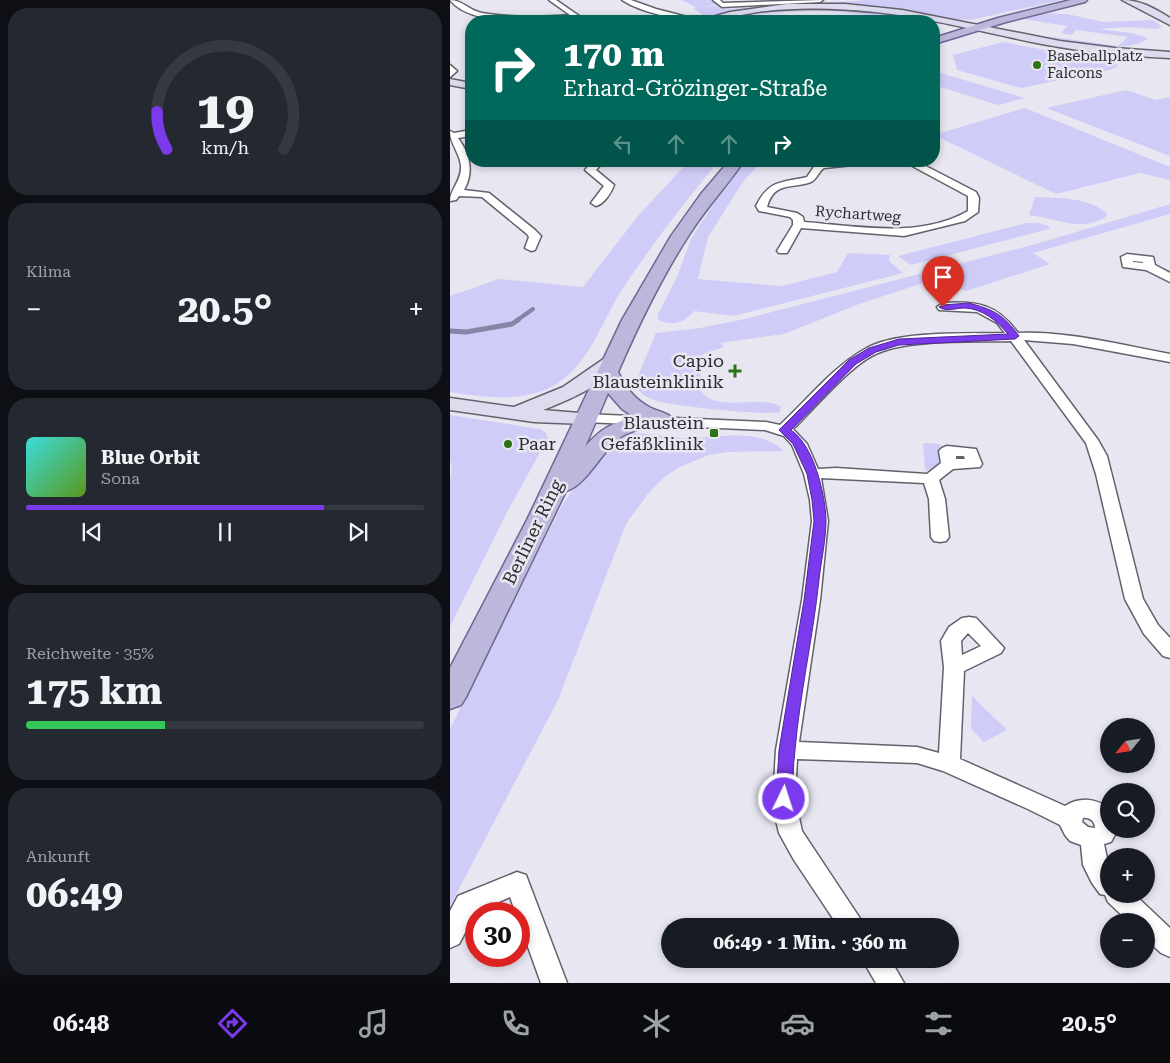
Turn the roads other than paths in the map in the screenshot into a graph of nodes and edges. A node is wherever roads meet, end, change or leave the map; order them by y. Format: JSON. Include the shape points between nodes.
{"nodes":[{"id":1,"x":452,"y":0,"type":"edge"},
{"id":2,"x":552,"y":0,"type":"edge"},
{"id":3,"x":625,"y":0,"type":"edge"},
{"id":4,"x":716,"y":0,"type":"edge"},
{"id":5,"x":820,"y":0,"type":"edge"},
{"id":6,"x":1080,"y":0,"type":"edge"},
{"id":7,"x":1126,"y":0,"type":"edge"},
{"id":8,"x":485,"y":15,"type":"edge"},
{"id":9,"x":574,"y":15,"type":"edge"},
{"id":10,"x":670,"y":15,"type":"edge"},
{"id":11,"x":735,"y":15,"type":"edge"},
{"id":12,"x":915,"y":15,"type":"edge"},
{"id":13,"x":940,"y":18,"type":"edge"},
{"id":14,"x":940,"y":19,"type":"edge"},
{"id":15,"x":1002,"y":20,"type":"junction"},
{"id":16,"x":1170,"y":22,"type":"edge"},
{"id":17,"x":978,"y":27,"type":"junction"},
{"id":18,"x":953,"y":35,"type":"junction"},
{"id":19,"x":1014,"y":35,"type":"junction"},
{"id":20,"x":940,"y":39,"type":"edge"},
{"id":21,"x":1170,"y":51,"type":"edge"},
{"id":22,"x":1130,"y":53,"type":"junction"},
{"id":23,"x":1170,"y":55,"type":"edge"},
{"id":24,"x":450,"y":67,"type":"edge"},
{"id":25,"x":450,"y":75,"type":"edge"},
{"id":26,"x":450,"y":82,"type":"edge"},
{"id":27,"x":465,"y":85,"type":"edge"},
{"id":28,"x":465,"y":134,"type":"edge"},
{"id":29,"x":451,"y":135,"type":"edge"},
{"id":30,"x":465,"y":160,"type":"edge"},
{"id":31,"x":466,"y":167,"type":"edge"},
{"id":32,"x":593,"y":167,"type":"edge"},
{"id":33,"x":733,"y":167,"type":"edge"},
{"id":34,"x":818,"y":167,"type":"edge"},
{"id":35,"x":920,"y":167,"type":"edge"},
{"id":36,"x":454,"y":197,"type":"edge"},
{"id":37,"x":596,"y":203,"type":"dead end"},
{"id":38,"x":798,"y":225,"type":"junction"},
{"id":39,"x":531,"y":248,"type":"dead end"},
{"id":40,"x":783,"y":252,"type":"dead end"},
{"id":41,"x":1150,"y":267,"type":"dead end"},
{"id":42,"x":1170,"y":278,"type":"edge"},
{"id":43,"x":943,"y":307,"type":"dead end"},
{"id":44,"x":1015,"y":336,"type":"junction"},
{"id":45,"x":1170,"y":358,"type":"edge"},
{"id":46,"x":609,"y":367,"type":"junction"},
{"id":47,"x":450,"y":404,"type":"edge"},
{"id":48,"x":509,"y":413,"type":"junction"},
{"id":49,"x":585,"y":418,"type":"junction"},
{"id":50,"x":654,"y":421,"type":"junction"},
{"id":51,"x":784,"y":430,"type":"junction"},
{"id":52,"x":949,"y":464,"type":"dead end"},
{"id":53,"x":812,"y":474,"type":"junction"},
{"id":54,"x":931,"y":479,"type":"junction"},
{"id":55,"x":552,"y":494,"type":"junction"},
{"id":56,"x":940,"y":537,"type":"dead end"},
{"id":57,"x":1170,"y":651,"type":"edge"},
{"id":58,"x":954,"y":667,"type":"dead end"},
{"id":59,"x":450,"y":697,"type":"edge"},
{"id":60,"x":787,"y":750,"type":"junction"},
{"id":61,"x":949,"y":764,"type":"junction"},
{"id":62,"x":1069,"y":819,"type":"joint"},
{"id":63,"x":1092,"y":839,"type":"joint"},
{"id":64,"x":1100,"y":876,"type":"edge"},
{"id":65,"x":1126,"y":903,"type":"edge"},
{"id":66,"x":1136,"y":913,"type":"edge"},
{"id":67,"x":847,"y":918,"type":"edge"},
{"id":68,"x":1155,"y":931,"type":"edge"},
{"id":69,"x":450,"y":936,"type":"edge"},
{"id":70,"x":1170,"y":945,"type":"edge"},
{"id":71,"x":881,"y":968,"type":"edge"},
{"id":72,"x":554,"y":983,"type":"edge"},
{"id":73,"x":891,"y":983,"type":"edge"}],
"edges":[{"from":1,"to":8,"type":"street","via":[[472,13]]},
{"from":2,"to":9,"type":"street"},
{"from":3,"to":10,"type":"street"},
{"from":4,"to":5,"type":"street","via":[[722,5]]},
{"from":6,"to":15,"type":"main road"},
{"from":7,"to":16,"type":"street"},
{"from":11,"to":12,"type":"street","via":[[802,8],[868,9]]},
{"from":13,"to":15,"type":"street"},
{"from":14,"to":17,"type":"street"},
{"from":15,"to":17,"type":"main road"},
{"from":17,"to":18,"type":"main road"},
{"from":17,"to":19,"type":"street"},
{"from":18,"to":19,"type":"street"},
{"from":18,"to":20,"type":"main road"},
{"from":19,"to":22,"type":"street"},
{"from":21,"to":22,"type":"street"},
{"from":22,"to":23,"type":"street"},
{"from":24,"to":25,"type":"street","via":[[454,71]]},
{"from":26,"to":27,"type":"street"},
{"from":28,"to":29,"type":"street"},
{"from":29,"to":30,"type":"street"},
{"from":31,"to":36,"type":"street","via":[[465,178]]},
{"from":32,"to":37,"type":"street","via":[[590,170],[609,185]]},
{"from":33,"to":46,"type":"main road","name":"Berliner Ring","via":[[691,220],[634,315]]},
{"from":34,"to":38,"type":"street","name":"Rychartweg","via":[[810,179],[779,185],[767,192],[761,206],[793,215],[799,219]]},
{"from":35,"to":38,"type":"street","name":"Rychartweg","via":[[972,194],[973,212],[961,219],[904,233]]},
{"from":36,"to":39,"type":"street","via":[[476,192],[485,195],[535,236]]},
{"from":38,"to":40,"type":"street","name":"Rychartweg"},
{"from":41,"to":42,"type":"street"},
{"from":43,"to":44,"type":"street","via":[[968,306],[986,311],[1002,320]]},
{"from":44,"to":45,"type":"street","via":[[1073,340]]},
{"from":44,"to":51,"type":"street","via":[[899,342],[872,350],[853,362]]},
{"from":44,"to":57,"type":"street","via":[[1093,443],[1104,474],[1134,599],[1151,629]]},
{"from":46,"to":48,"type":"street","via":[[564,396]]},
{"from":46,"to":49,"type":"main road","name":"Berliner Ring"},
{"from":46,"to":50,"type":"main road","via":[[615,389]]},
{"from":47,"to":48,"type":"street"},
{"from":48,"to":49,"type":"street"},
{"from":49,"to":50,"type":"street"},
{"from":49,"to":55,"type":"main road","name":"Berliner Ring"},
{"from":50,"to":51,"type":"street","via":[[766,426]]},
{"from":50,"to":55,"type":"main road","via":[[617,430],[605,438],[583,465]]},
{"from":51,"to":53,"type":"street","via":[[793,436]]},
{"from":52,"to":54,"type":"street"},
{"from":53,"to":54,"type":"street"},
{"from":53,"to":60,"type":"street","via":[[820,521]]},
{"from":54,"to":56,"type":"street","via":[[937,499]]},
{"from":55,"to":59,"type":"main road","name":"Berliner Ring"},
{"from":58,"to":61,"type":"street"},
{"from":60,"to":61,"type":"street","via":[[917,755]]},
{"from":60,"to":67,"type":"street","via":[[784,799],[790,833]]},
{"from":61,"to":62,"type":"street"},
{"from":62,"to":63,"type":"street","via":[[1078,809],[1099,813],[1106,822],[1106,832]]},
{"from":63,"to":64,"type":"street","via":[[1095,867]]},
{"from":65,"to":66,"type":"street"},
{"from":68,"to":70,"type":"street"},
{"from":69,"to":72,"type":"street","via":[[467,904],[517,883]]},
{"from":71,"to":73,"type":"street"}]}
